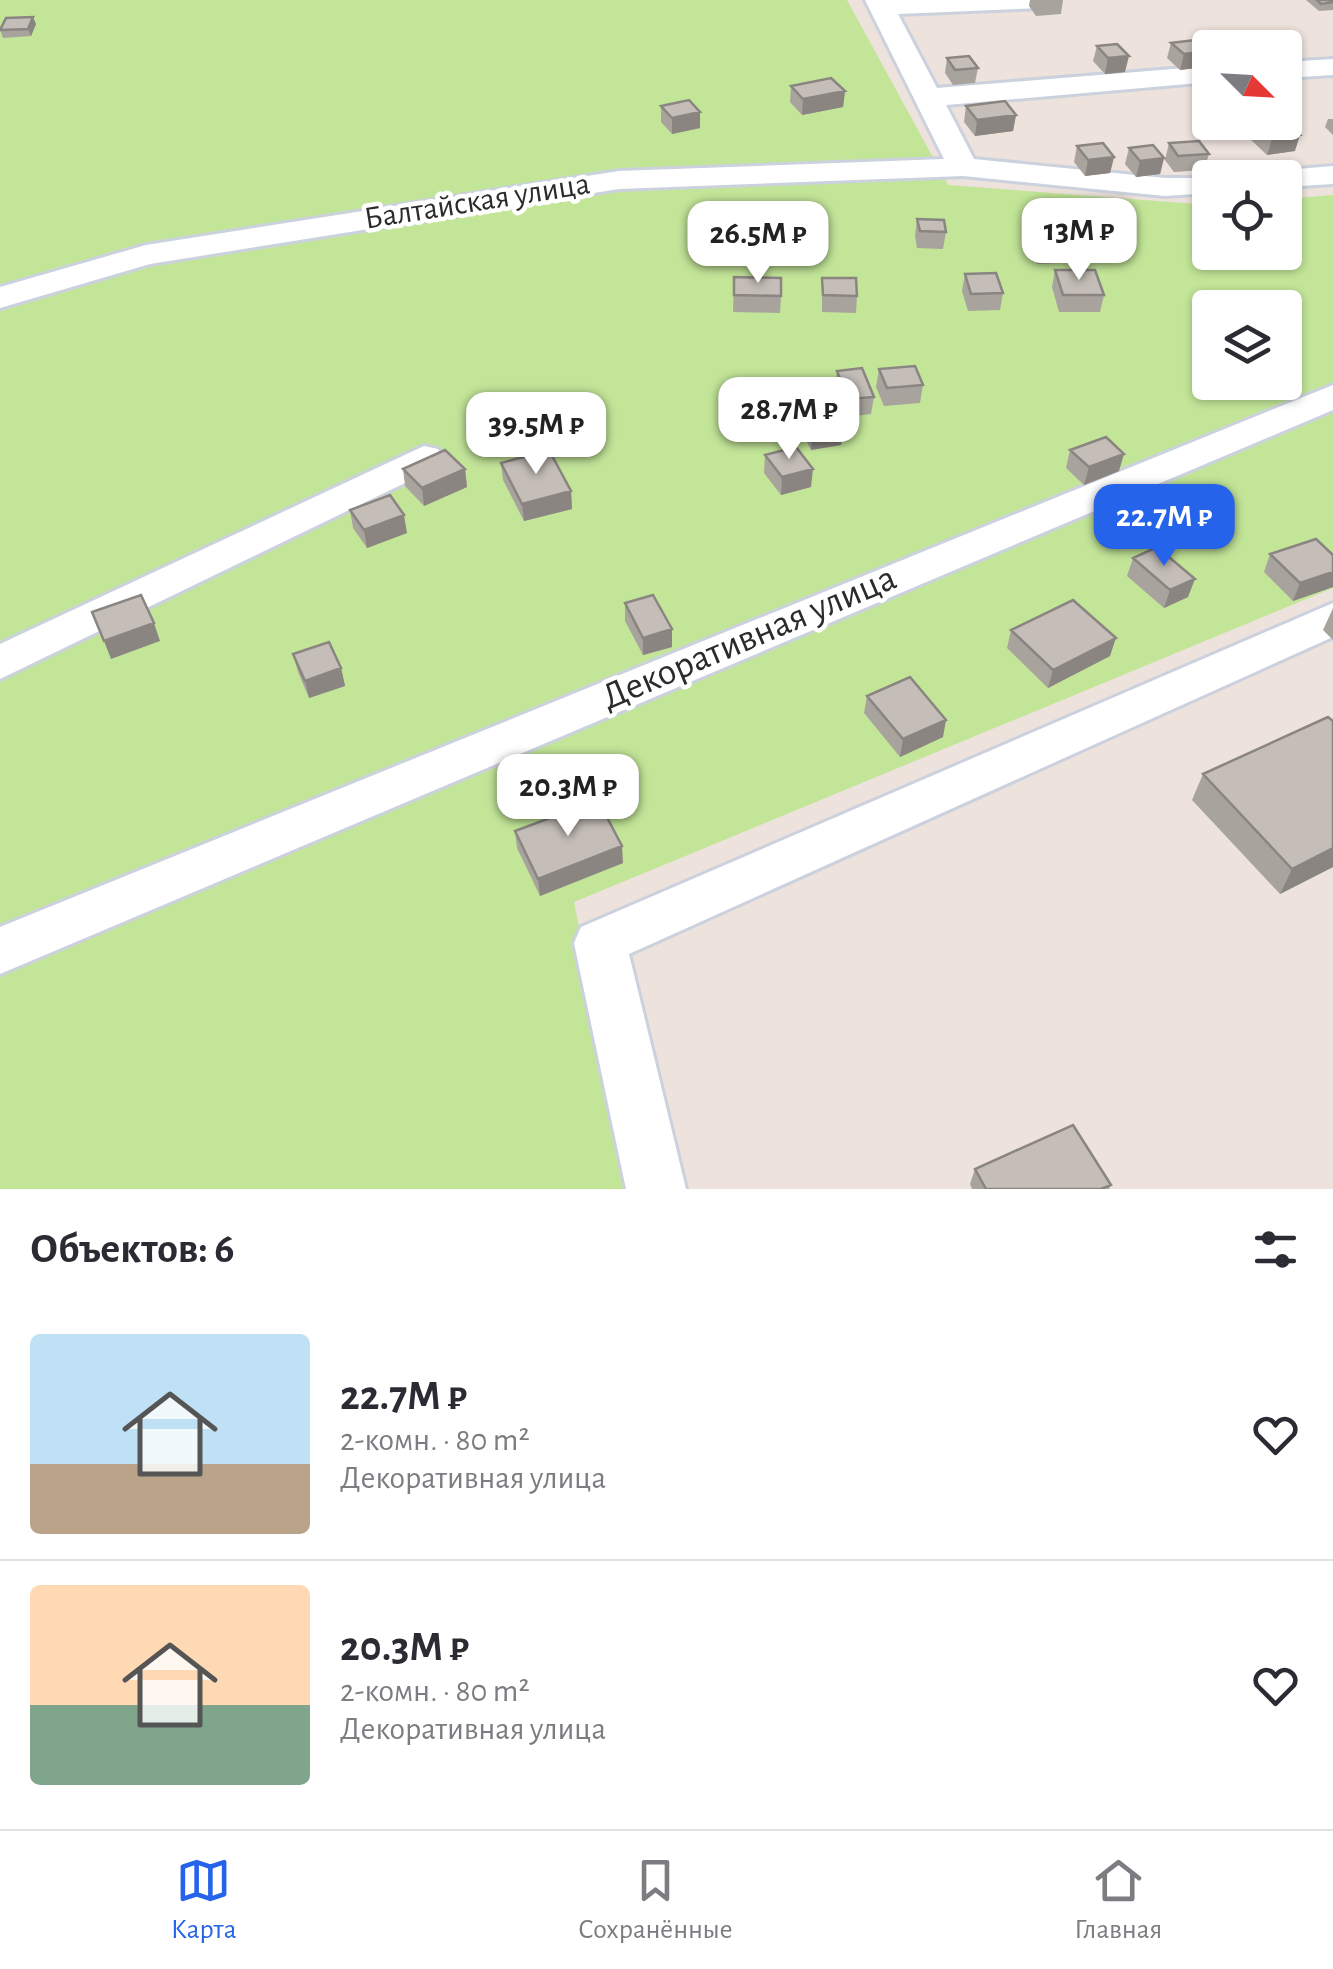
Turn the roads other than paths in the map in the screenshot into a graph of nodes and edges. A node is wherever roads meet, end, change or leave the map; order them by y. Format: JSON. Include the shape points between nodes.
{"nodes":[{"id":1,"x":1044,"y":0,"type":"edge"},
{"id":2,"x":880,"y":4,"type":"edge"},
{"id":3,"x":1333,"y":67,"type":"edge"},
{"id":4,"x":1302,"y":69,"type":"edge"},
{"id":5,"x":1192,"y":75,"type":"edge"},
{"id":6,"x":927,"y":98,"type":"junction"},
{"id":7,"x":963,"y":167,"type":"junction"},
{"id":8,"x":1333,"y":175,"type":"edge"},
{"id":9,"x":1302,"y":177,"type":"edge"},
{"id":10,"x":1192,"y":185,"type":"edge"},
{"id":11,"x":0,"y":298,"type":"edge"},
{"id":12,"x":1333,"y":396,"type":"edge"},
{"id":13,"x":424,"y":458,"type":"edge"},
{"id":14,"x":1333,"y":619,"type":"edge"},
{"id":15,"x":0,"y":663,"type":"edge"},
{"id":16,"x":0,"y":951,"type":"edge"},
{"id":17,"x":656,"y":1189,"type":"edge"}],
"edges":[{"from":1,"to":2,"type":"street"},
{"from":2,"to":6,"type":"street"},
{"from":3,"to":4,"type":"street"},
{"from":5,"to":6,"type":"street"},
{"from":6,"to":7,"type":"street"},
{"from":7,"to":10,"type":"street","name":"Балтайская улица"},
{"from":7,"to":11,"type":"street","name":"Балтайская улица","via":[[619,180],[146,254]]},
{"from":8,"to":9,"type":"street"},
{"from":12,"to":16,"type":"street","name":"Декоративная улица"},
{"from":13,"to":15,"type":"street"},
{"from":14,"to":17,"type":"street","via":[[600,943]]}]}
